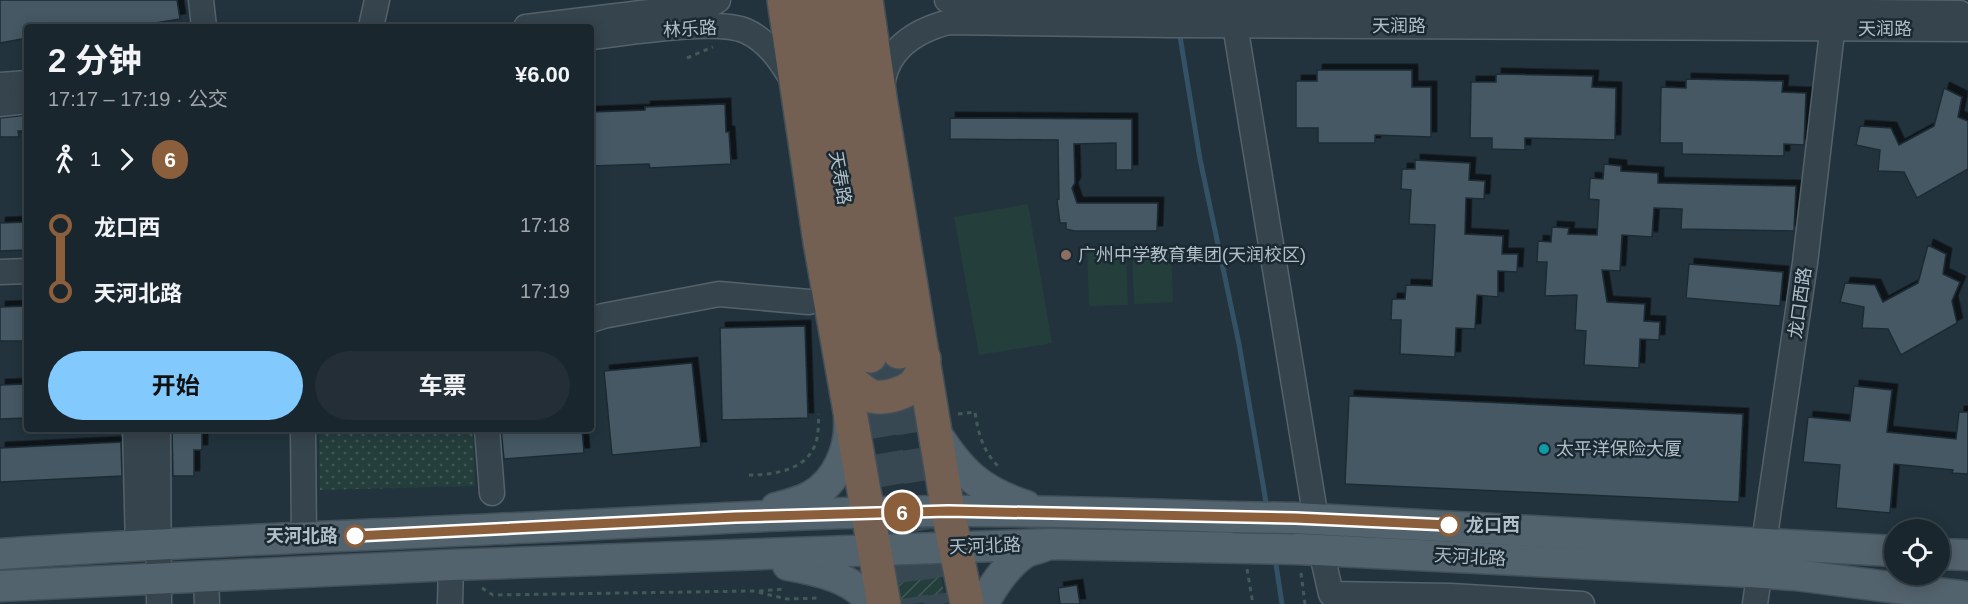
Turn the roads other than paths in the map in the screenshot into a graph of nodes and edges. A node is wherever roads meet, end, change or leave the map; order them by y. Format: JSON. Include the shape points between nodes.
{"nodes":[{"id":1,"x":201,"y":0,"type":"edge"},
{"id":2,"x":377,"y":0,"type":"edge"},
{"id":3,"x":718,"y":0,"type":"edge"},
{"id":4,"x":784,"y":0,"type":"edge"},
{"id":5,"x":811,"y":0,"type":"edge"},
{"id":6,"x":840,"y":0,"type":"edge"},
{"id":7,"x":866,"y":0,"type":"edge"},
{"id":8,"x":947,"y":0,"type":"edge"},
{"id":9,"x":1180,"y":9,"type":"edge"},
{"id":10,"x":1834,"y":13,"type":"edge"},
{"id":11,"x":1968,"y":13,"type":"edge"},
{"id":12,"x":204,"y":24,"type":"edge"},
{"id":13,"x":372,"y":24,"type":"edge"},
{"id":14,"x":551,"y":24,"type":"edge"},
{"id":15,"x":1235,"y":25,"type":"junction"},
{"id":16,"x":1968,"y":29,"type":"edge"},
{"id":17,"x":594,"y":37,"type":"edge"},
{"id":18,"x":24,"y":82,"type":"edge"},
{"id":19,"x":0,"y":85,"type":"edge"},
{"id":20,"x":798,"y":89,"type":"junction"},
{"id":21,"x":24,"y":101,"type":"edge"},
{"id":22,"x":0,"y":104,"type":"edge"},
{"id":23,"x":881,"y":104,"type":"junction"},
{"id":24,"x":24,"y":271,"type":"edge"},
{"id":25,"x":0,"y":272,"type":"edge"},
{"id":26,"x":809,"y":302,"type":"dead end"},
{"id":27,"x":594,"y":319,"type":"edge"},
{"id":28,"x":898,"y":356,"type":"junction"},
{"id":29,"x":844,"y":375,"type":"junction"},
{"id":30,"x":135,"y":432,"type":"edge"},
{"id":31,"x":158,"y":432,"type":"edge"},
{"id":32,"x":303,"y":432,"type":"edge"},
{"id":33,"x":487,"y":432,"type":"edge"},
{"id":34,"x":936,"y":433,"type":"junction"},
{"id":35,"x":492,"y":493,"type":"dead end"},
{"id":36,"x":948,"y":511,"type":"junction"},
{"id":37,"x":1040,"y":512,"type":"junction"},
{"id":38,"x":869,"y":513,"type":"junction"},
{"id":39,"x":735,"y":517,"type":"junction"},
{"id":40,"x":1305,"y":518,"type":"junction"},
{"id":41,"x":304,"y":538,"type":"junction"},
{"id":42,"x":1051,"y":544,"type":"junction"},
{"id":43,"x":1764,"y":544,"type":"junction"},
{"id":44,"x":138,"y":546,"type":"junction"},
{"id":45,"x":954,"y":547,"type":"junction"},
{"id":46,"x":1309,"y":549,"type":"junction"},
{"id":47,"x":875,"y":550,"type":"junction"},
{"id":48,"x":1884,"y":550,"type":"edge"},
{"id":49,"x":0,"y":554,"type":"edge"},
{"id":50,"x":1950,"y":554,"type":"edge"},
{"id":51,"x":1968,"y":555,"type":"edge"},
{"id":52,"x":729,"y":556,"type":"junction"},
{"id":53,"x":451,"y":565,"type":"junction"},
{"id":54,"x":1761,"y":573,"type":"junction"},
{"id":55,"x":0,"y":586,"type":"edge"},
{"id":56,"x":206,"y":591,"type":"edge"},
{"id":57,"x":44,"y":594,"type":"edge"},
{"id":58,"x":1968,"y":597,"type":"edge"},
{"id":59,"x":1452,"y":600,"type":"edge"},
{"id":60,"x":159,"y":604,"type":"edge"},
{"id":61,"x":450,"y":604,"type":"edge"},
{"id":62,"x":872,"y":604,"type":"edge"},
{"id":63,"x":884,"y":604,"type":"edge"},
{"id":64,"x":967,"y":604,"type":"edge"},
{"id":65,"x":983,"y":604,"type":"edge"},
{"id":66,"x":1581,"y":604,"type":"edge"},
{"id":67,"x":1755,"y":604,"type":"edge"}],
"edges":[{"from":1,"to":12,"type":"street"},
{"from":2,"to":13,"type":"street"},
{"from":3,"to":14,"type":"street","name":"林乐路","via":[[712,4]]},
{"from":4,"to":20,"type":"highway"},
{"from":5,"to":28,"type":"highway","name":"天寿路"},
{"from":6,"to":28,"type":"highway","name":"天寿路"},
{"from":7,"to":23,"type":"highway"},
{"from":8,"to":9,"type":"street","name":"天润路"},
{"from":9,"to":10,"type":"street","name":"天润路"},
{"from":9,"to":15,"type":"street","name":"天润路"},
{"from":9,"to":23,"type":"street","name":"天润路","via":[[949,22],[929,27],[910,38],[893,56],[883,77]]},
{"from":10,"to":11,"type":"street","name":"天润路"},
{"from":10,"to":15,"type":"street","name":"天润路"},
{"from":10,"to":16,"type":"street","name":"天润路"},
{"from":10,"to":43,"type":"street","name":"龙口西路","via":[[1805,263]]},
{"from":15,"to":40,"type":"street"},
{"from":17,"to":20,"type":"street","name":"林乐路","via":[[705,26],[745,31],[768,46]]},
{"from":18,"to":19,"type":"street"},
{"from":20,"to":29,"type":"highway"},
{"from":21,"to":22,"type":"street"},
{"from":23,"to":28,"type":"highway"},
{"from":24,"to":25,"type":"street"},
{"from":26,"to":27,"type":"street","via":[[719,294]]},
{"from":28,"to":29,"type":"highway","via":[[920,377],[915,384],[891,396],[869,395]]},
{"from":28,"to":34,"type":"highway"},
{"from":29,"to":38,"type":"highway"},
{"from":29,"to":39,"type":"main road","via":[[849,424],[846,452],[826,483],[813,495],[794,503]]},
{"from":30,"to":44,"type":"street"},
{"from":31,"to":60,"type":"street"},
{"from":32,"to":41,"type":"street"},
{"from":33,"to":35,"type":"street"},
{"from":34,"to":36,"type":"highway"},
{"from":34,"to":37,"type":"main road","via":[[951,457],[975,481],[1005,499]]},
{"from":36,"to":37,"type":"main road","name":"天河北路"},
{"from":36,"to":38,"type":"main road","name":"天河北路"},
{"from":36,"to":45,"type":"highway"},
{"from":37,"to":40,"type":"main road","name":"天河北路","bridge":true},
{"from":38,"to":39,"type":"main road","name":"天河北路"},
{"from":38,"to":47,"type":"highway"},
{"from":39,"to":41,"type":"main road","name":"天河北路"},
{"from":40,"to":43,"type":"main road","name":"天河北路"},
{"from":41,"to":44,"type":"main road","name":"天河北路"},
{"from":42,"to":45,"type":"main road","name":"天河北路"},
{"from":42,"to":46,"type":"main road","name":"天河北路"},
{"from":42,"to":65,"type":"main road","via":[[1026,553],[1011,565]]},
{"from":43,"to":48,"type":"main road","name":"天河北路"},
{"from":43,"to":54,"type":"street","name":"龙口西路"},
{"from":44,"to":49,"type":"main road","name":"天河北路"},
{"from":45,"to":47,"type":"main road","name":"天河北路"},
{"from":45,"to":64,"type":"highway"},
{"from":46,"to":54,"type":"main road","name":"天河北路"},
{"from":46,"to":59,"type":"street","via":[[1331,594]]},
{"from":47,"to":52,"type":"main road","name":"天河北路"},
{"from":47,"to":63,"type":"highway"},
{"from":50,"to":51,"type":"main road"},
{"from":52,"to":53,"type":"main road","name":"天河北路"},
{"from":52,"to":62,"type":"main road","via":[[829,574],[847,582]]},
{"from":53,"to":56,"type":"main road","name":"天河北路"},
{"from":53,"to":61,"type":"street"},
{"from":54,"to":58,"type":"main road","name":"天河北路"},
{"from":54,"to":67,"type":"street","name":"龙口西路"},
{"from":55,"to":57,"type":"main road","name":"天河北路"},
{"from":56,"to":57,"type":"main road","name":"天河北路"},
{"from":59,"to":66,"type":"street"}]}
